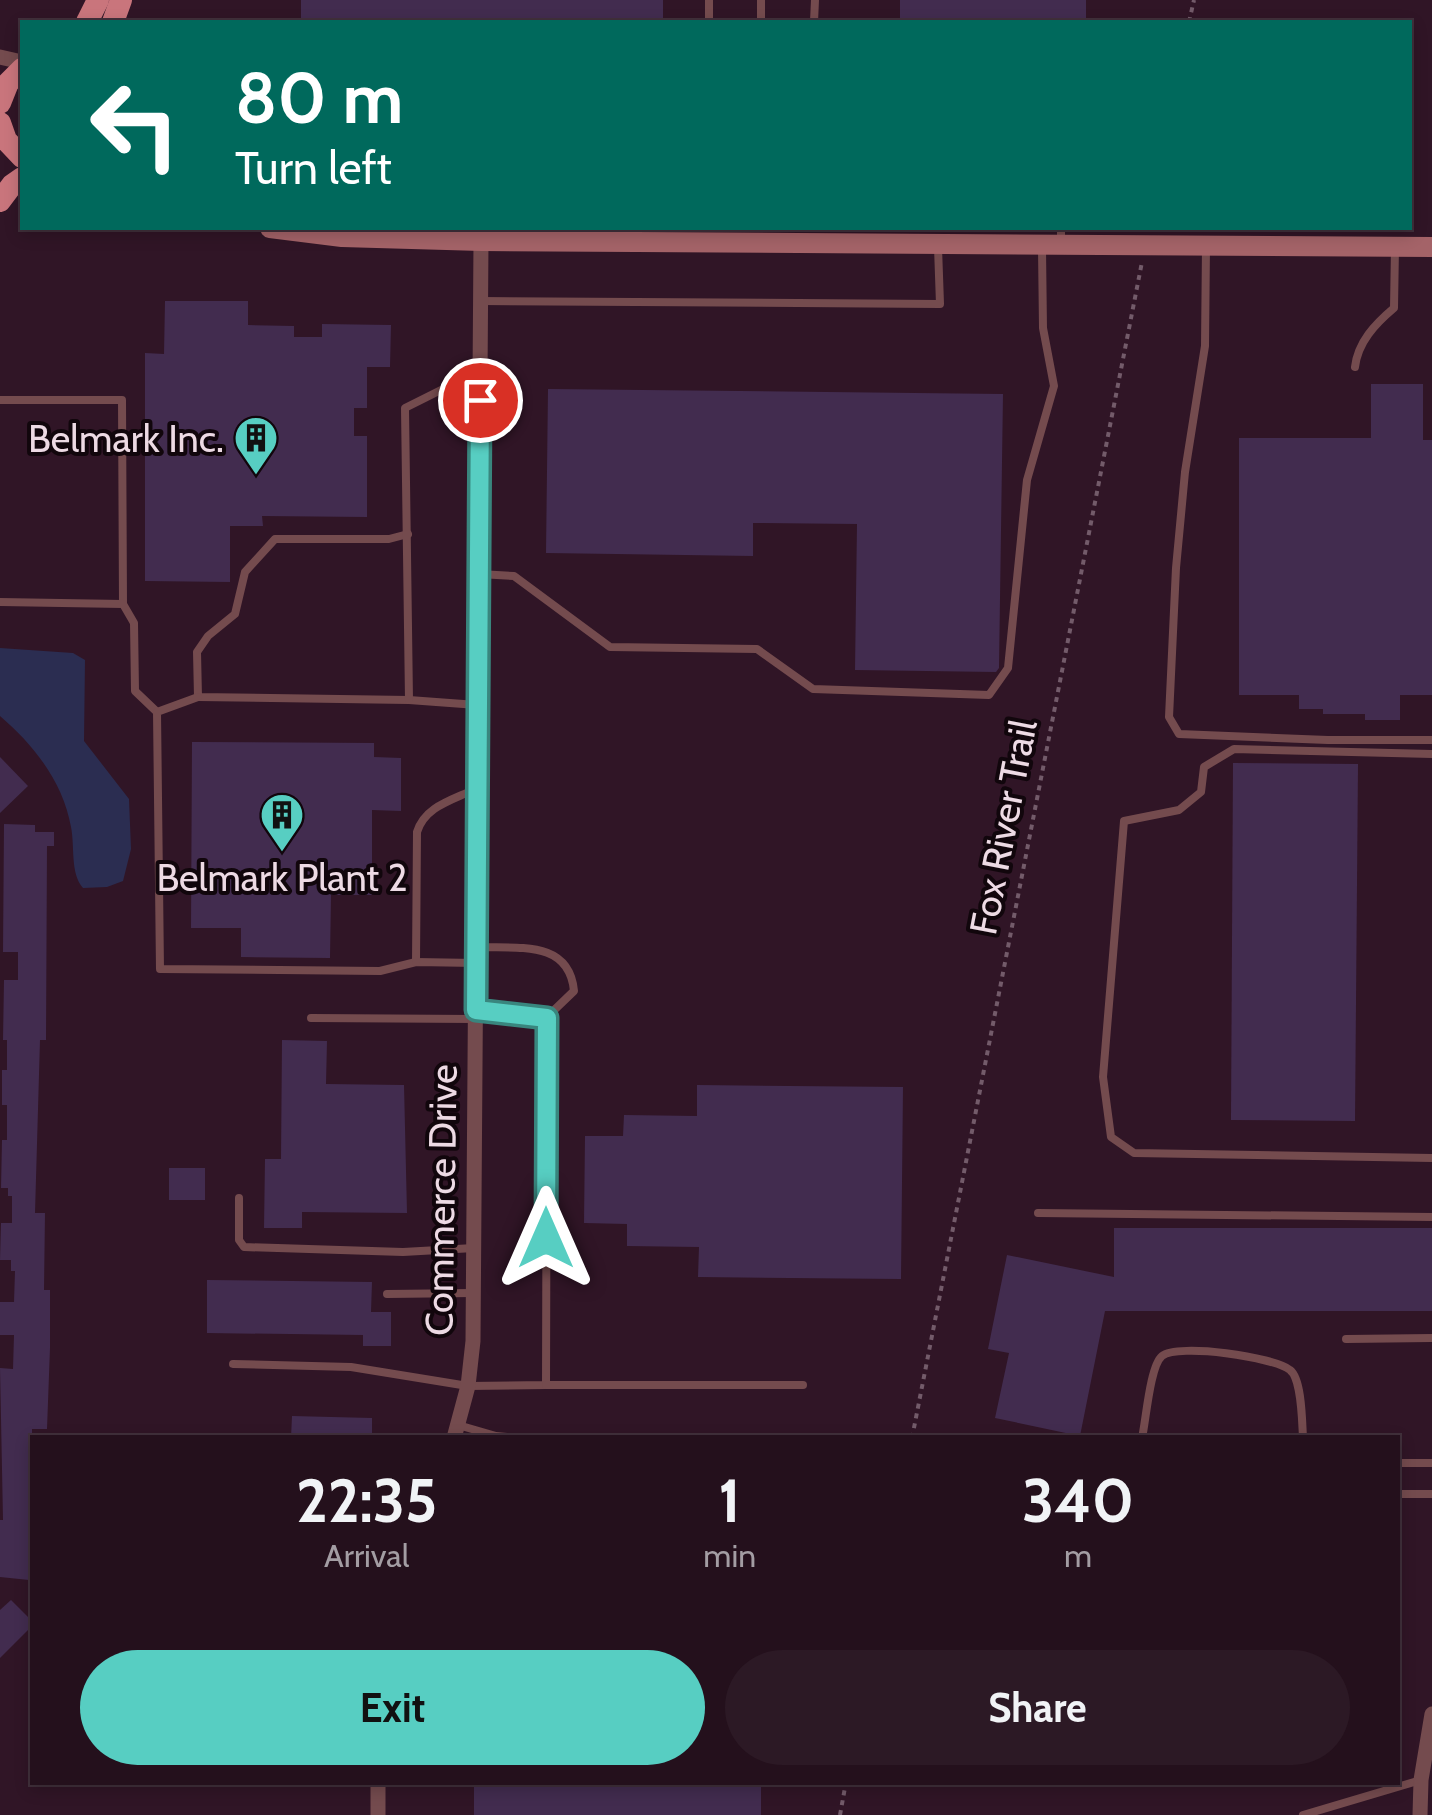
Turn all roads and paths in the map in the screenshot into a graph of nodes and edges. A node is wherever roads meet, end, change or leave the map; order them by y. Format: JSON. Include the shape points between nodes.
{"nodes":[{"id":1,"x":20,"y":68,"type":"edge"},
{"id":2,"x":0,"y":103,"type":"edge"},
{"id":3,"x":0,"y":126,"type":"edge"},
{"id":4,"x":20,"y":155,"type":"edge"},
{"id":5,"x":20,"y":180,"type":"edge"},
{"id":6,"x":0,"y":201,"type":"edge"},
{"id":7,"x":286,"y":230,"type":"edge"},
{"id":8,"x":481,"y":234,"type":"edge"},
{"id":9,"x":739,"y":235,"type":"edge"},
{"id":10,"x":809,"y":235,"type":"edge"},
{"id":11,"x":1055,"y":239,"type":"edge"},
{"id":12,"x":1403,"y":240,"type":"edge"},
{"id":13,"x":938,"y":244,"type":"junction"},
{"id":14,"x":1145,"y":245,"type":"junction"},
{"id":15,"x":1206,"y":245,"type":"junction"},
{"id":16,"x":1432,"y":247,"type":"edge"},
{"id":17,"x":481,"y":301,"type":"junction"},
{"id":18,"x":480,"y":360,"type":"junction"},
{"id":19,"x":1354,"y":367,"type":"dead end"},
{"id":20,"x":0,"y":400,"type":"edge"},
{"id":21,"x":408,"y":534,"type":"junction"},
{"id":22,"x":479,"y":574,"type":"junction"},
{"id":23,"x":0,"y":602,"type":"edge"},
{"id":24,"x":123,"y":604,"type":"junction"},
{"id":25,"x":198,"y":697,"type":"junction"},
{"id":26,"x":409,"y":700,"type":"junction"},
{"id":27,"x":478,"y":705,"type":"junction"},
{"id":28,"x":157,"y":712,"type":"junction"},
{"id":29,"x":1432,"y":740,"type":"edge"},
{"id":30,"x":1432,"y":754,"type":"edge"},
{"id":31,"x":477,"y":788,"type":"junction"},
{"id":32,"x":476,"y":955,"type":"junction"},
{"id":33,"x":416,"y":962,"type":"junction"},
{"id":34,"x":476,"y":1014,"type":"junction"},
{"id":35,"x":311,"y":1018,"type":"dead end"},
{"id":36,"x":547,"y":1018,"type":"junction"},
{"id":37,"x":1432,"y":1158,"type":"edge"},
{"id":38,"x":239,"y":1198,"type":"dead end"},
{"id":39,"x":1038,"y":1213,"type":"dead end"},
{"id":40,"x":1432,"y":1218,"type":"edge"},
{"id":41,"x":474,"y":1248,"type":"junction"},
{"id":42,"x":473,"y":1293,"type":"junction"},
{"id":43,"x":387,"y":1294,"type":"dead end"},
{"id":44,"x":1432,"y":1338,"type":"edge"},
{"id":45,"x":1346,"y":1339,"type":"dead end"},
{"id":46,"x":232,"y":1364,"type":"dead end"},
{"id":47,"x":546,"y":1384,"type":"junction"},
{"id":48,"x":803,"y":1384,"type":"dead end"},
{"id":49,"x":468,"y":1386,"type":"junction"},
{"id":50,"x":456,"y":1431,"type":"edge"},
{"id":51,"x":488,"y":1435,"type":"edge"},
{"id":52,"x":913,"y":1435,"type":"edge"},
{"id":53,"x":1143,"y":1435,"type":"edge"},
{"id":54,"x":1303,"y":1435,"type":"edge"},
{"id":55,"x":1400,"y":1462,"type":"edge"},
{"id":56,"x":1432,"y":1463,"type":"edge"},
{"id":57,"x":1400,"y":1494,"type":"edge"},
{"id":58,"x":1432,"y":1494,"type":"edge"},
{"id":59,"x":1432,"y":1714,"type":"edge"},
{"id":60,"x":1429,"y":1748,"type":"edge"},
{"id":61,"x":1421,"y":1780,"type":"junction"},
{"id":62,"x":378,"y":1785,"type":"edge"},
{"id":63,"x":845,"y":1785,"type":"edge"},
{"id":64,"x":1342,"y":1810,"type":"edge"},
{"id":65,"x":378,"y":1815,"type":"edge"},
{"id":66,"x":840,"y":1815,"type":"edge"},
{"id":67,"x":1303,"y":1815,"type":"edge"},
{"id":68,"x":1420,"y":1815,"type":"edge"}],
"edges":[{"from":1,"to":2,"type":"main road"},
{"from":3,"to":4,"type":"main road"},
{"from":5,"to":6,"type":"main road"},
{"from":7,"to":8,"type":"main road","via":[[342,237]]},
{"from":8,"to":9,"type":"main road"},
{"from":8,"to":17,"type":"street","name":"Commerce Drive"},
{"from":9,"to":10,"type":"main road"},
{"from":10,"to":13,"type":"main road"},
{"from":11,"to":13,"type":"main road"},
{"from":11,"to":14,"type":"main road"},
{"from":11,"to":22,"type":"lane","via":[[1043,328],[1054,386],[1027,480],[1008,668],[989,695],[813,689],[757,649],[610,647],[514,576]]},
{"from":12,"to":15,"type":"main road"},
{"from":12,"to":16,"type":"main road"},
{"from":12,"to":19,"type":"lane","via":[[1394,308],[1356,352]]},
{"from":13,"to":17,"type":"lane","via":[[940,304]]},
{"from":14,"to":15,"type":"main road"},
{"from":14,"to":52,"type":"path","name":"Fox River Trail"},
{"from":15,"to":29,"type":"lane","via":[[1205,346],[1185,472],[1169,717],[1179,734]]},
{"from":17,"to":18,"type":"street","name":"Commerce Drive"},
{"from":18,"to":21,"type":"lane","via":[[453,384],[406,408]]},
{"from":18,"to":22,"type":"street","name":"Commerce Drive"},
{"from":20,"to":24,"type":"lane","via":[[122,400]]},
{"from":21,"to":25,"type":"lane","via":[[275,538],[244,572],[236,614],[197,652]]},
{"from":21,"to":26,"type":"lane"},
{"from":22,"to":27,"type":"street","name":"Commerce Drive"},
{"from":23,"to":24,"type":"lane"},
{"from":24,"to":28,"type":"lane","via":[[134,623],[135,691]]},
{"from":25,"to":26,"type":"lane"},
{"from":25,"to":28,"type":"lane"},
{"from":26,"to":27,"type":"lane"},
{"from":27,"to":31,"type":"street","name":"Commerce Drive"},
{"from":28,"to":33,"type":"lane","via":[[160,970],[380,971]]},
{"from":30,"to":37,"type":"lane","via":[[1234,749],[1204,767],[1200,792],[1179,810],[1124,821],[1102,1077],[1111,1138],[1134,1154]]},
{"from":31,"to":32,"type":"street","name":"Commerce Drive"},
{"from":31,"to":33,"type":"lane","via":[[421,820]]},
{"from":32,"to":33,"type":"lane"},
{"from":32,"to":34,"type":"street","name":"Commerce Drive"},
{"from":32,"to":36,"type":"lane","via":[[541,951],[560,957],[572,971],[574,991]]},
{"from":34,"to":35,"type":"lane"},
{"from":34,"to":36,"type":"lane"},
{"from":34,"to":41,"type":"street","name":"Commerce Drive"},
{"from":36,"to":47,"type":"lane"},
{"from":38,"to":41,"type":"lane","via":[[244,1247]]},
{"from":39,"to":40,"type":"lane"},
{"from":41,"to":42,"type":"street","name":"Commerce Drive"},
{"from":42,"to":43,"type":"lane"},
{"from":42,"to":49,"type":"street","name":"Commerce Drive"},
{"from":44,"to":45,"type":"lane"},
{"from":46,"to":49,"type":"lane","via":[[350,1367]]},
{"from":47,"to":48,"type":"lane"},
{"from":47,"to":49,"type":"lane"},
{"from":49,"to":50,"type":"street","name":"Commerce Drive"},
{"from":50,"to":51,"type":"lane"},
{"from":53,"to":54,"type":"lane","via":[[1156,1364],[1175,1350],[1268,1361],[1290,1370]]},
{"from":55,"to":56,"type":"lane"},
{"from":57,"to":58,"type":"lane"},
{"from":59,"to":60,"type":"street"},
{"from":60,"to":61,"type":"street"},
{"from":61,"to":64,"type":"lane"},
{"from":61,"to":68,"type":"street"},
{"from":62,"to":65,"type":"street"},
{"from":63,"to":66,"type":"path"},
{"from":64,"to":67,"type":"lane"}]}
